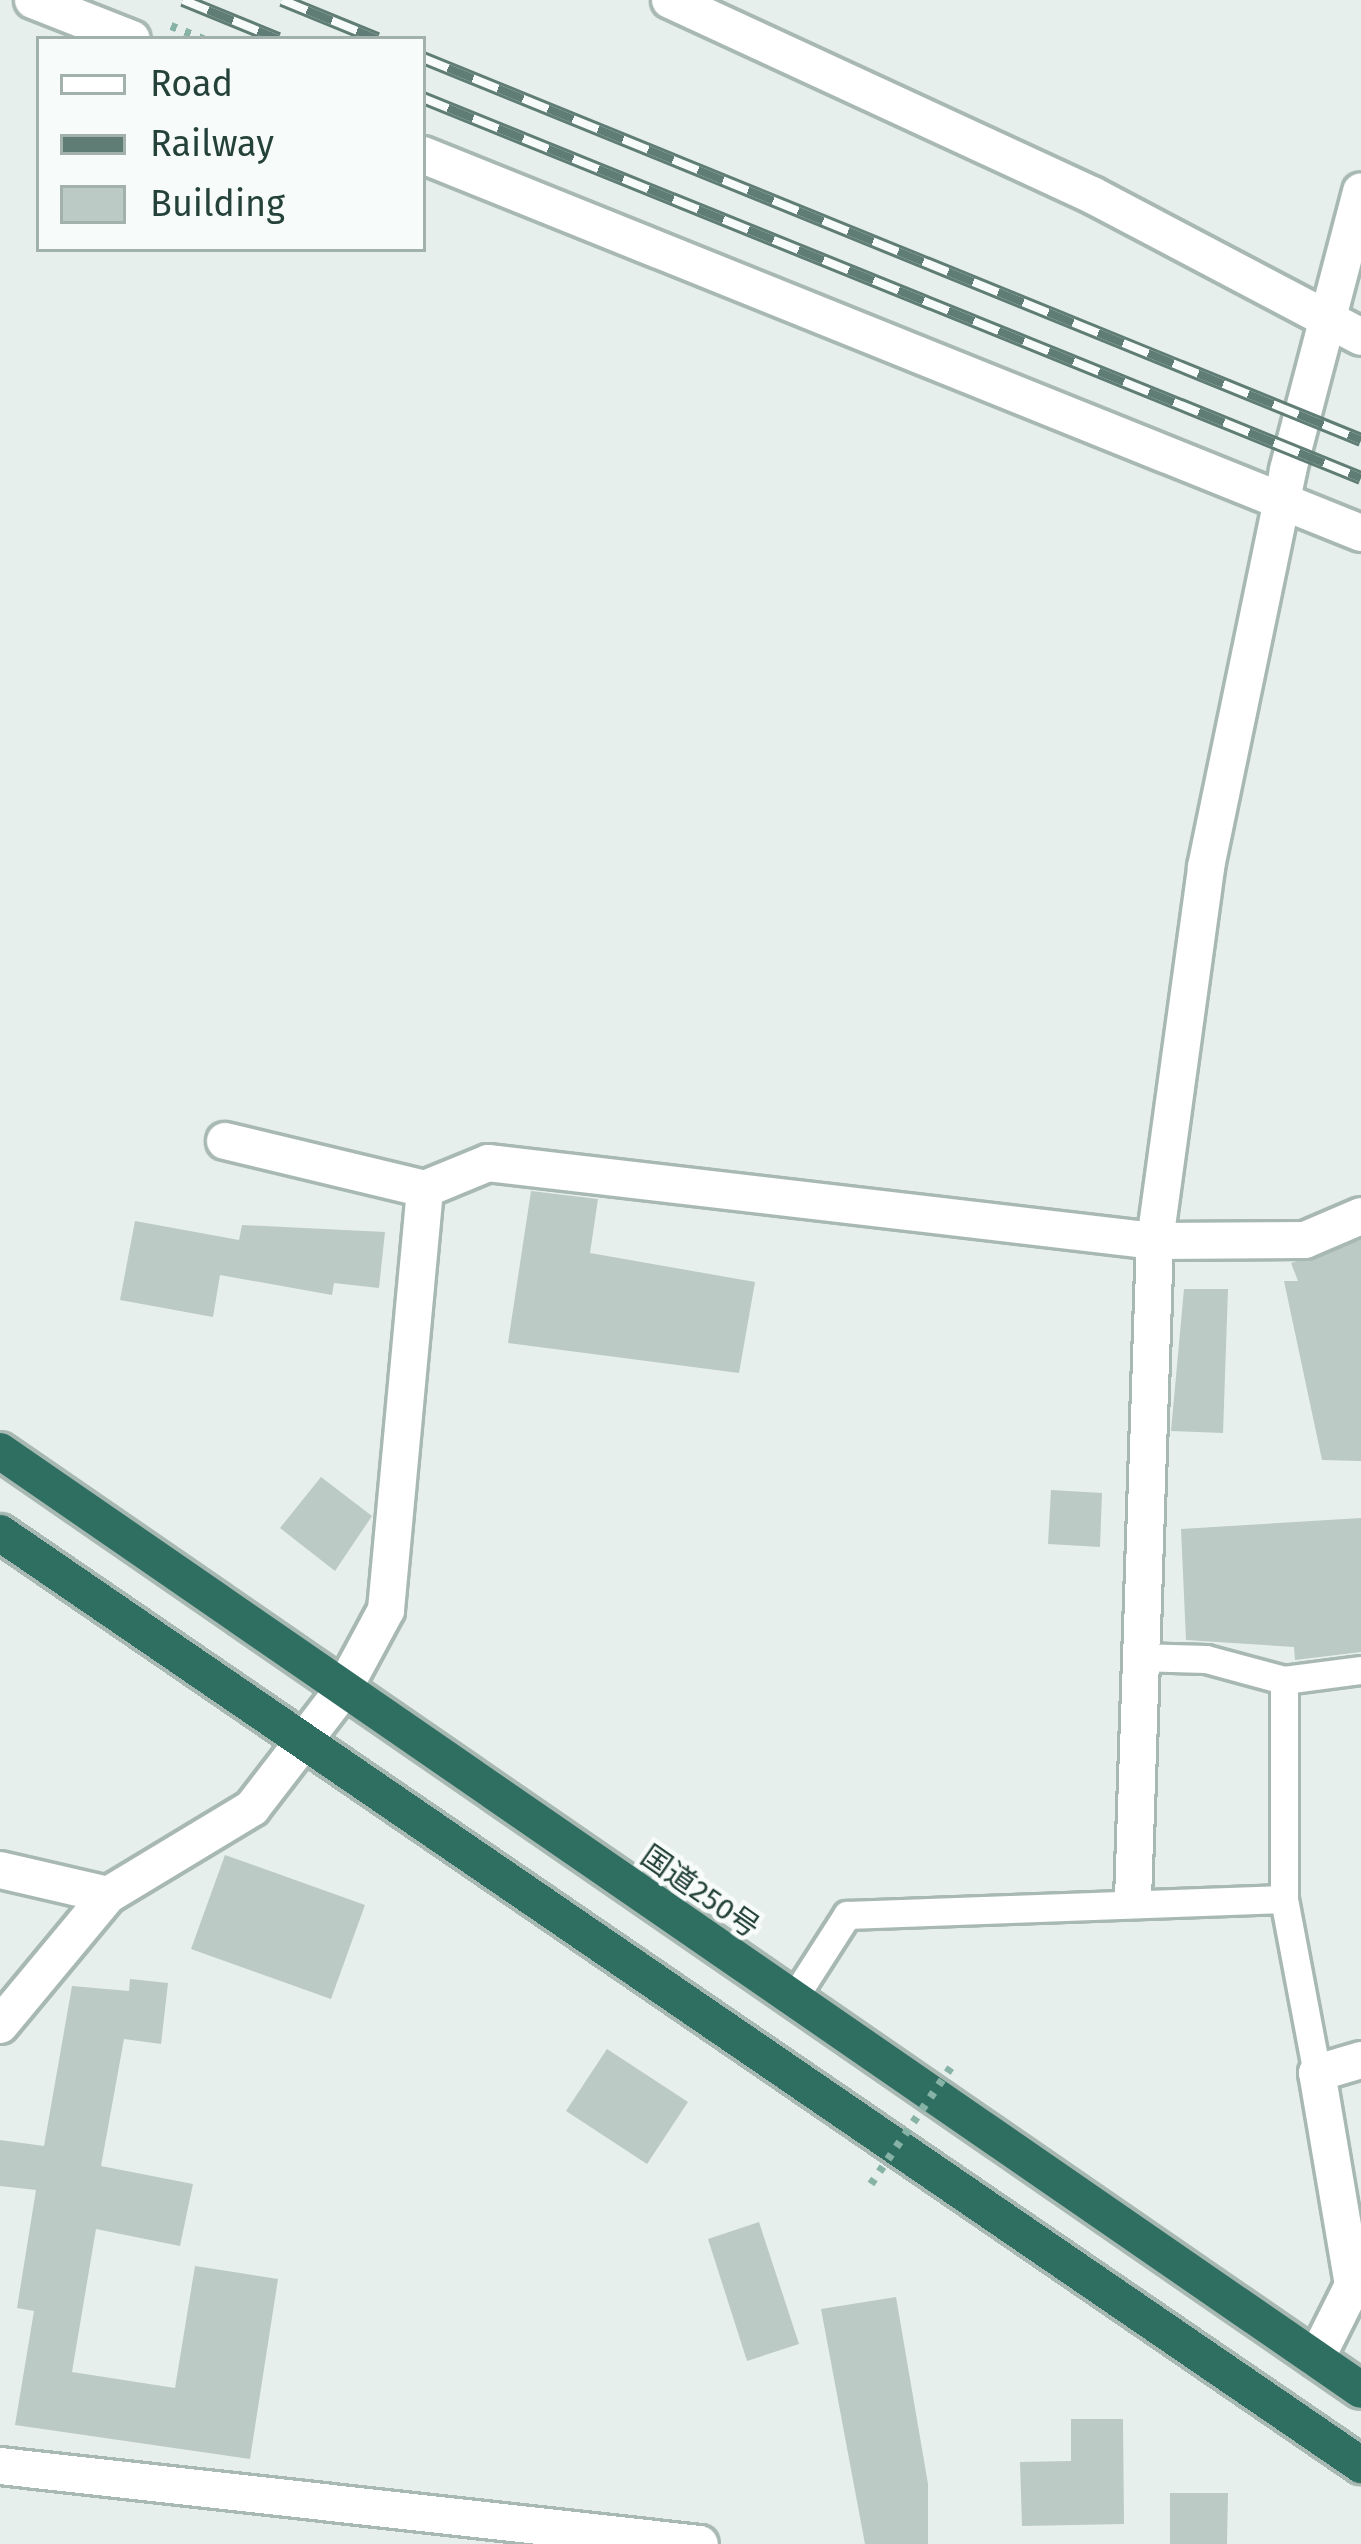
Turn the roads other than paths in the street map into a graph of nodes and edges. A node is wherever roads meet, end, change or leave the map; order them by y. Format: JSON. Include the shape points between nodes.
{"nodes":[{"id":1,"x":33,"y":0,"type":"edge"},
{"id":2,"x":670,"y":0,"type":"edge"},
{"id":3,"x":124,"y":36,"type":"edge"},
{"id":4,"x":426,"y":155,"type":"edge"},
{"id":5,"x":1361,"y":191,"type":"edge"},
{"id":6,"x":1326,"y":314,"type":"junction"},
{"id":7,"x":1361,"y":337,"type":"edge"},
{"id":8,"x":1287,"y":505,"type":"junction"},
{"id":9,"x":1361,"y":533,"type":"edge"},
{"id":10,"x":225,"y":1142,"type":"dead end"},
{"id":11,"x":425,"y":1189,"type":"junction"},
{"id":12,"x":1361,"y":1216,"type":"edge"},
{"id":13,"x":1155,"y":1241,"type":"junction"},
{"id":14,"x":0,"y":1450,"type":"edge"},
{"id":15,"x":0,"y":1533,"type":"edge"},
{"id":16,"x":1137,"y":1657,"type":"junction"},
{"id":17,"x":1361,"y":1670,"type":"edge"},
{"id":18,"x":1284,"y":1680,"type":"junction"},
{"id":19,"x":343,"y":1690,"type":"junction"},
{"id":20,"x":303,"y":1738,"type":"junction"},
{"id":21,"x":0,"y":1870,"type":"edge"},
{"id":22,"x":108,"y":1895,"type":"junction"},
{"id":23,"x":1133,"y":1899,"type":"junction"},
{"id":24,"x":1283,"y":1899,"type":"junction"},
{"id":25,"x":793,"y":2000,"type":"junction"},
{"id":26,"x":0,"y":2025,"type":"edge"},
{"id":27,"x":1361,"y":2060,"type":"edge"},
{"id":28,"x":1317,"y":2073,"type":"junction"},
{"id":29,"x":1316,"y":2359,"type":"junction"},
{"id":30,"x":1361,"y":2390,"type":"edge"},
{"id":31,"x":1361,"y":2465,"type":"edge"},
{"id":32,"x":0,"y":2466,"type":"edge"},
{"id":33,"x":700,"y":2544,"type":"edge"}],
"edges":[{"from":1,"to":3,"type":"street"},
{"from":2,"to":6,"type":"street"},
{"from":4,"to":8,"type":"street"},
{"from":5,"to":6,"type":"street"},
{"from":6,"to":7,"type":"street"},
{"from":6,"to":8,"type":"street"},
{"from":8,"to":9,"type":"street"},
{"from":8,"to":13,"type":"street","via":[[1206,867]]},
{"from":10,"to":11,"type":"street"},
{"from":11,"to":13,"type":"street","via":[[488,1162]]},
{"from":11,"to":19,"type":"street","via":[[386,1610]]},
{"from":12,"to":13,"type":"street","via":[[1305,1240]]},
{"from":13,"to":16,"type":"street"},
{"from":14,"to":19,"type":"highway","name":"国道250号"},
{"from":15,"to":20,"type":"highway"},
{"from":16,"to":18,"type":"lane","via":[[1206,1659]]},
{"from":16,"to":23,"type":"street"},
{"from":17,"to":18,"type":"lane"},
{"from":18,"to":24,"type":"lane"},
{"from":19,"to":20,"type":"street"},
{"from":19,"to":25,"type":"highway","name":"国道250号"},
{"from":20,"to":22,"type":"street","via":[[252,1808]]},
{"from":20,"to":31,"type":"highway"},
{"from":21,"to":22,"type":"street"},
{"from":22,"to":26,"type":"street"},
{"from":23,"to":24,"type":"lane"},
{"from":23,"to":25,"type":"lane","via":[[847,1915]]},
{"from":24,"to":28,"type":"lane"},
{"from":25,"to":29,"type":"highway","name":"国道250号"},
{"from":27,"to":28,"type":"street"},
{"from":28,"to":29,"type":"street","via":[[1353,2285]]},
{"from":29,"to":30,"type":"highway","name":"国道250号"},
{"from":32,"to":33,"type":"street"}]}
